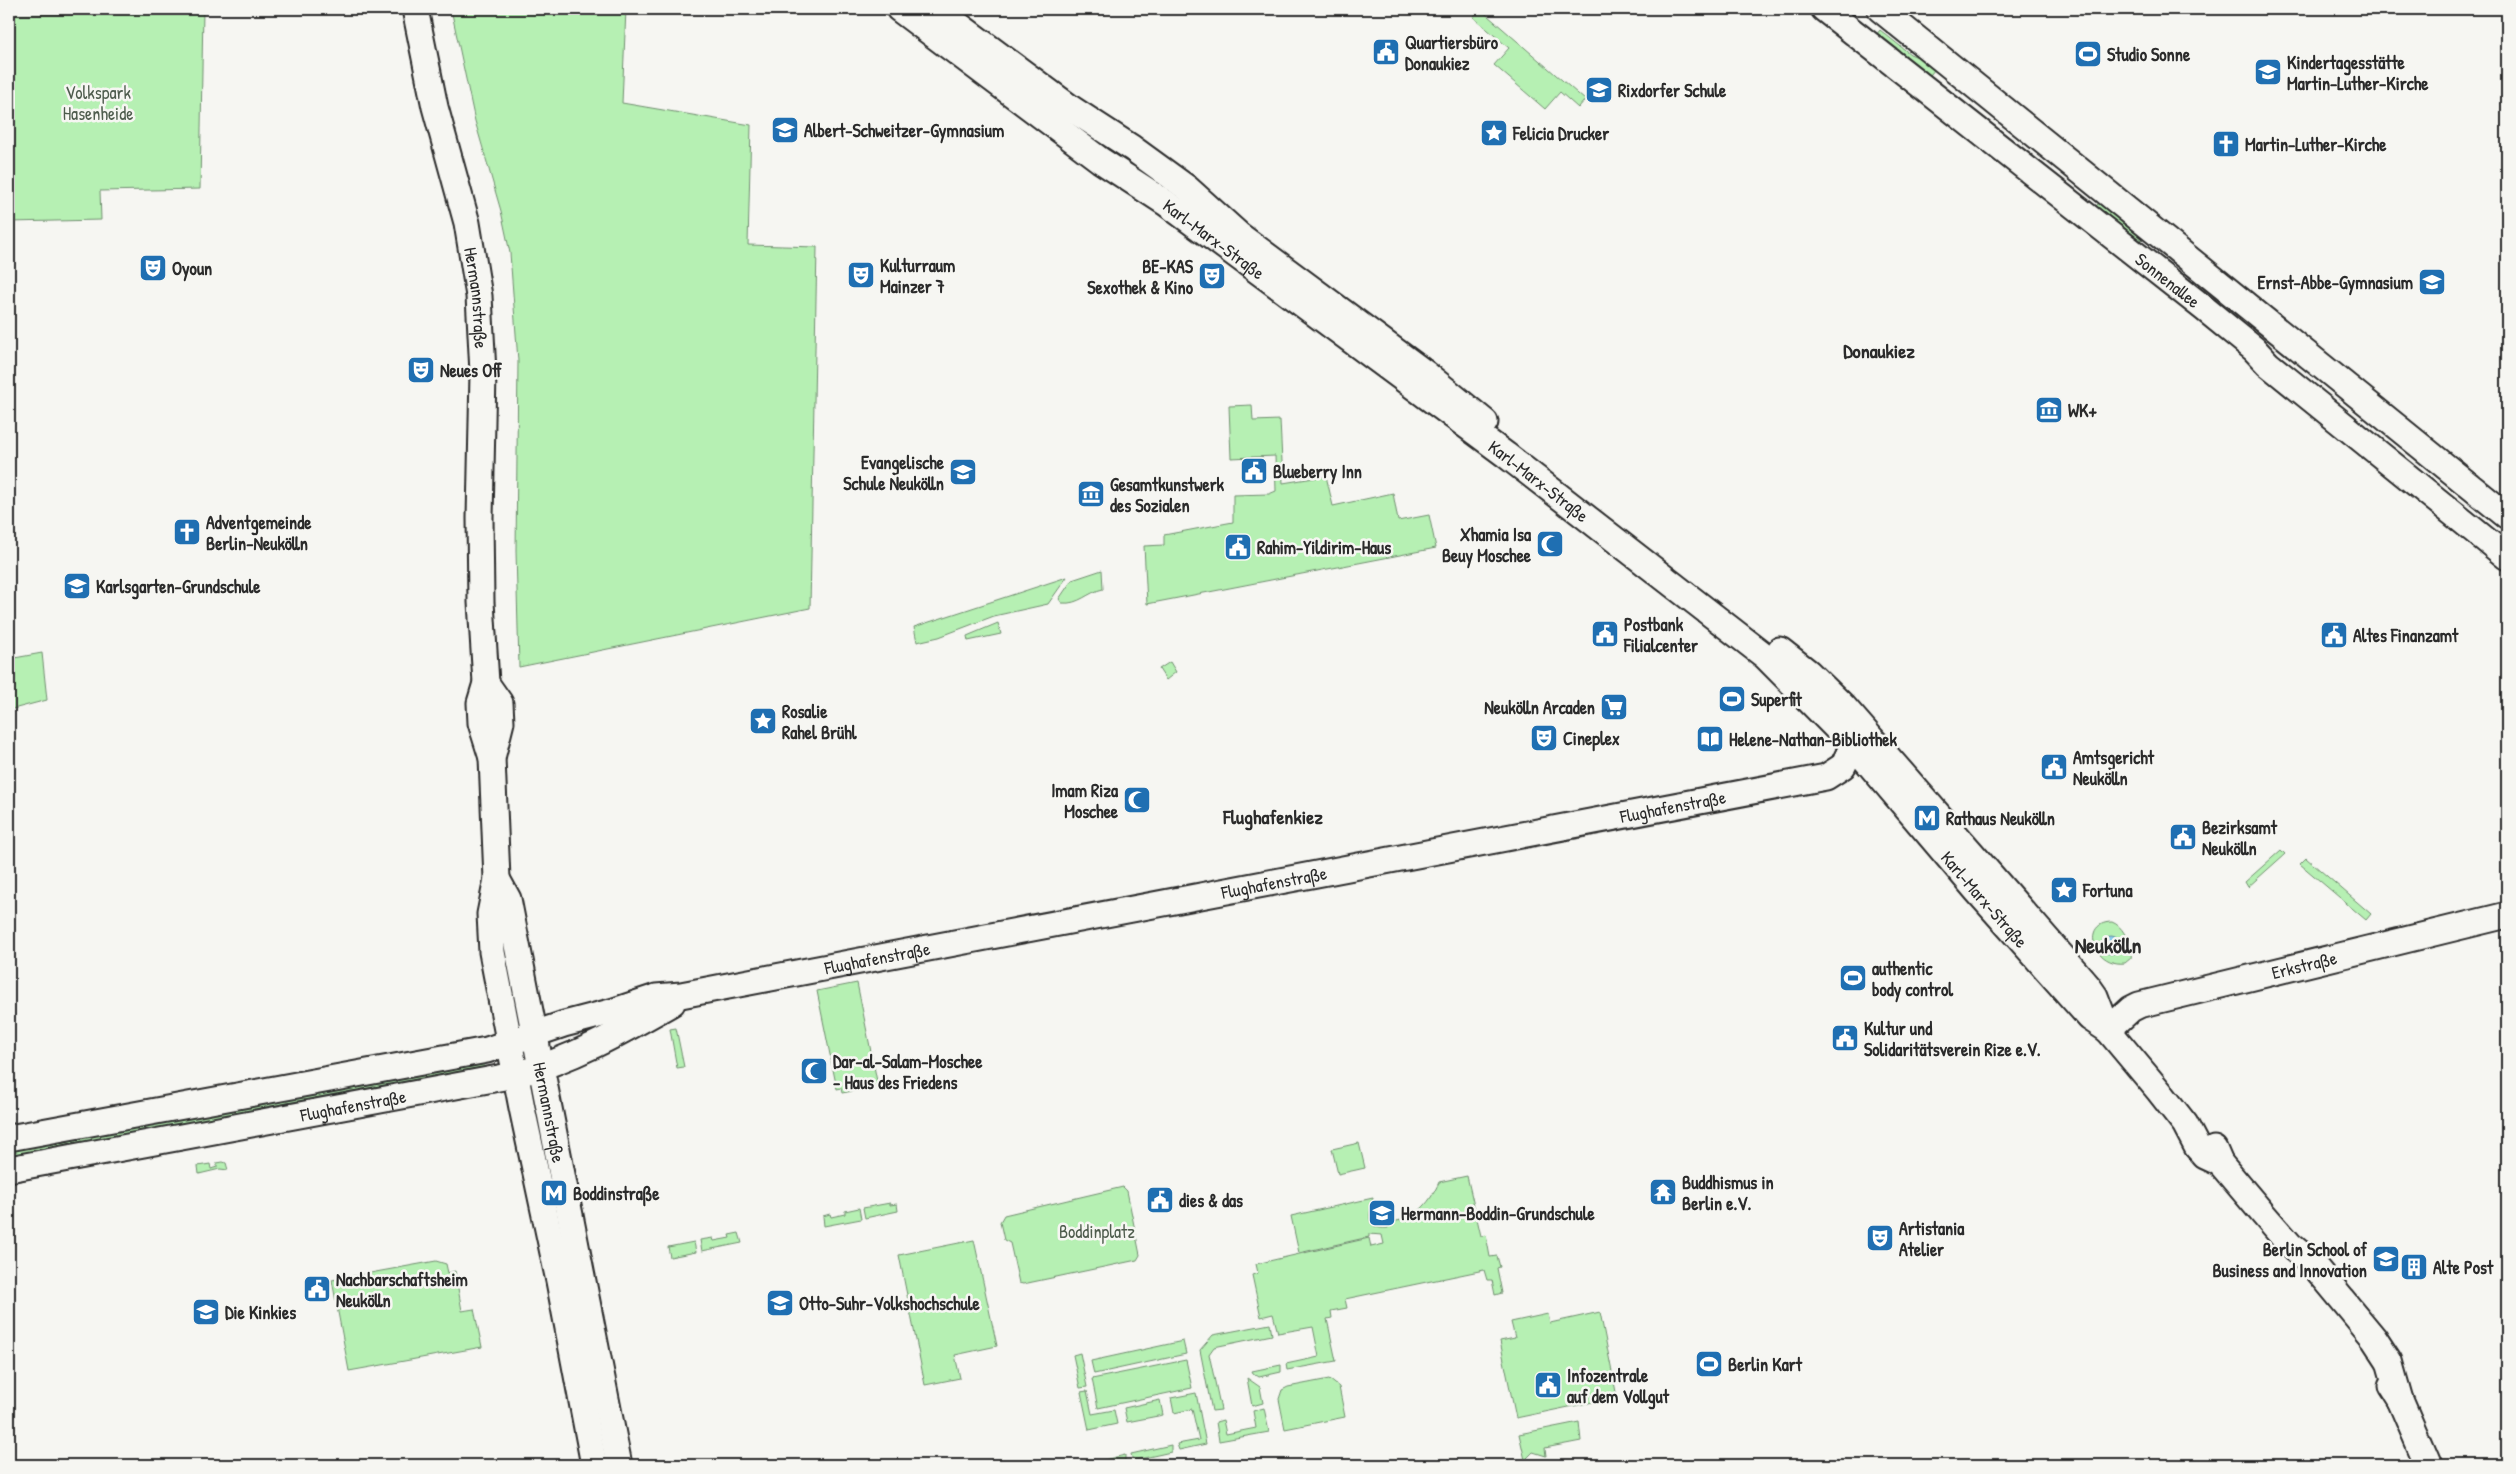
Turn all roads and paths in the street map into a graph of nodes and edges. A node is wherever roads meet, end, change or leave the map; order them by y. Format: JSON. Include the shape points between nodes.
{"nodes":[{"id":1,"x":415,"y":9,"type":"edge"},
{"id":2,"x":899,"y":9,"type":"edge"},
{"id":3,"x":937,"y":9,"type":"edge"},
{"id":4,"x":1824,"y":9,"type":"edge"},
{"id":5,"x":1880,"y":9,"type":"edge"},
{"id":6,"x":1505,"y":447,"type":"junction"},
{"id":7,"x":2507,"y":516,"type":"edge"},
{"id":8,"x":2507,"y":558,"type":"edge"},
{"id":9,"x":1844,"y":707,"type":"junction"},
{"id":10,"x":1854,"y":746,"type":"junction"},
{"id":11,"x":1884,"y":754,"type":"junction"},
{"id":12,"x":497,"y":879,"type":"junction"},
{"id":13,"x":2507,"y":915,"type":"edge"},
{"id":14,"x":681,"y":995,"type":"junction"},
{"id":15,"x":2108,"y":1030,"type":"junction"},
{"id":16,"x":534,"y":1034,"type":"junction"},
{"id":17,"x":508,"y":1043,"type":"junction"},
{"id":18,"x":541,"y":1068,"type":"junction"},
{"id":19,"x":515,"y":1075,"type":"junction"},
{"id":20,"x":9,"y":1138,"type":"edge"},
{"id":21,"x":9,"y":1169,"type":"edge"},
{"id":22,"x":594,"y":1465,"type":"edge"},
{"id":23,"x":619,"y":1465,"type":"edge"},
{"id":24,"x":2428,"y":1465,"type":"edge"}],
"edges":[{"from":1,"to":12,"type":"main road","name":"Hermannstraße","via":[[441,132],[467,224],[479,296],[483,373],[481,602],[486,683],[480,703],[481,720],[492,758]]},
{"from":2,"to":6,"type":"main road","name":"Karl-Marx-Straße","via":[[1100,160],[1166,203]]},
{"from":3,"to":6,"type":"main road","name":"Karl-Marx-Straße","via":[[1072,109],[1187,188],[1239,235],[1425,373]]},
{"from":4,"to":8,"type":"main road","name":"Sonnenallee","via":[[2205,309]]},
{"from":5,"to":7,"type":"main road","name":"Sonnenallee"},
{"from":6,"to":9,"type":"main road","name":"Karl-Marx-Straße","via":[[1789,657]]},
{"from":6,"to":10,"type":"main road","name":"Karl-Marx-Straße","via":[[1765,656]]},
{"from":9,"to":10,"type":"main road"},
{"from":9,"to":11,"type":"main road","name":"Karl-Marx-Straße"},
{"from":10,"to":11,"type":"main road"},
{"from":10,"to":14,"type":"main road","name":"Flughafenstraße","via":[[1843,766],[1826,777]]},
{"from":10,"to":15,"type":"main road","name":"Karl-Marx-Straße","via":[[2045,968],[2090,1018]]},
{"from":11,"to":15,"type":"main road","name":"Karl-Marx-Straße","via":[[2088,986]]},
{"from":12,"to":16,"type":"main road","name":"Hermannstraße","via":[[508,899]]},
{"from":12,"to":17,"type":"main road","name":"Hermannstraße","via":[[490,914],[492,952]]},
{"from":13,"to":15,"type":"main road","name":"Erkstraße","via":[[2140,1005]]},
{"from":14,"to":16,"type":"main road","name":"Flughafenstraße","via":[[656,996]]},
{"from":14,"to":18,"type":"main road","name":"Flughafenstraße","via":[[612,1038]]},
{"from":15,"to":24,"type":"main road","name":"Karl-Marx-Straße","via":[[2185,1124],[2214,1149],[2220,1163],[2290,1245],[2311,1262],[2382,1349],[2390,1361],[2400,1400]]},
{"from":16,"to":17,"type":"main road","name":"Flughafenstraße"},
{"from":16,"to":18,"type":"main road","name":"Hermannstraße"},
{"from":17,"to":19,"type":"main road","name":"Hermannstraße"},
{"from":17,"to":20,"type":"main road","name":"Flughafenstraße","via":[[487,1050]]},
{"from":18,"to":19,"type":"main road","name":"Flughafenstraße"},
{"from":18,"to":23,"type":"main road","name":"Hermannstraße"},
{"from":19,"to":21,"type":"main road","name":"Flughafenstraße"},
{"from":19,"to":22,"type":"main road","name":"Hermannstraße","via":[[544,1204]]}]}
